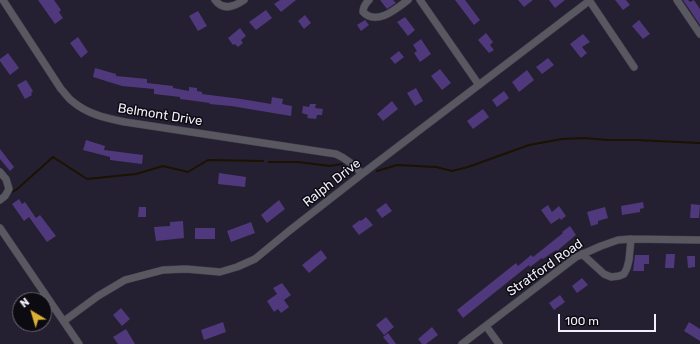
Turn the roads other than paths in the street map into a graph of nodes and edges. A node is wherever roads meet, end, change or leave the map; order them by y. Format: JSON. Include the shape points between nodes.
{"nodes":[{"id":1,"x":3,"y":0,"type":"edge"},
{"id":2,"x":215,"y":0,"type":"edge"},
{"id":3,"x":244,"y":0,"type":"edge"},
{"id":4,"x":369,"y":0,"type":"edge"},
{"id":5,"x":408,"y":0,"type":"edge"},
{"id":6,"x":420,"y":0,"type":"edge"},
{"id":7,"x":589,"y":0,"type":"edge"},
{"id":8,"x":677,"y":0,"type":"edge"},
{"id":9,"x":700,"y":34,"type":"edge"},
{"id":10,"x":634,"y":67,"type":"dead end"},
{"id":11,"x":479,"y":85,"type":"junction"},
{"id":12,"x":0,"y":172,"type":"edge"},
{"id":13,"x":362,"y":174,"type":"junction"},
{"id":14,"x":2,"y":198,"type":"edge"},
{"id":15,"x":0,"y":228,"type":"edge"},
{"id":16,"x":631,"y":239,"type":"junction"},
{"id":17,"x":700,"y":240,"type":"edge"},
{"id":18,"x":582,"y":254,"type":"junction"},
{"id":19,"x":64,"y":321,"type":"junction"},
{"id":20,"x":486,"y":326,"type":"junction"},
{"id":21,"x":79,"y":344,"type":"edge"},
{"id":22,"x":462,"y":344,"type":"edge"},
{"id":23,"x":499,"y":344,"type":"edge"}],
"edges":[{"from":1,"to":13,"type":"street","name":"Belmont Drive","via":[[62,89],[84,110],[124,122],[336,154],[351,162]]},
{"from":2,"to":3,"type":"street","via":[[224,8]]},
{"from":4,"to":5,"type":"street","via":[[363,12],[367,16],[380,18]]},
{"from":6,"to":11,"type":"street"},
{"from":7,"to":10,"type":"street"},
{"from":7,"to":11,"type":"street","name":"Ralph Drive"},
{"from":8,"to":9,"type":"street"},
{"from":11,"to":13,"type":"street","name":"Ralph Drive"},
{"from":12,"to":14,"type":"street","via":[[6,179],[9,189]]},
{"from":13,"to":19,"type":"street","name":"Ralph Drive","via":[[256,259],[220,272],[163,270],[126,280],[98,296]]},
{"from":15,"to":19,"type":"street"},
{"from":16,"to":17,"type":"street","name":"Stratford Road"},
{"from":16,"to":18,"type":"street","name":"Stratford Road","via":[[618,240]]},
{"from":16,"to":18,"type":"street","via":[[627,268],[624,274],[619,276],[611,277],[604,274]]},
{"from":18,"to":20,"type":"street","name":"Stratford Road"},
{"from":19,"to":21,"type":"street"},
{"from":20,"to":22,"type":"street","name":"Stratford Road"},
{"from":20,"to":23,"type":"street"}]}
